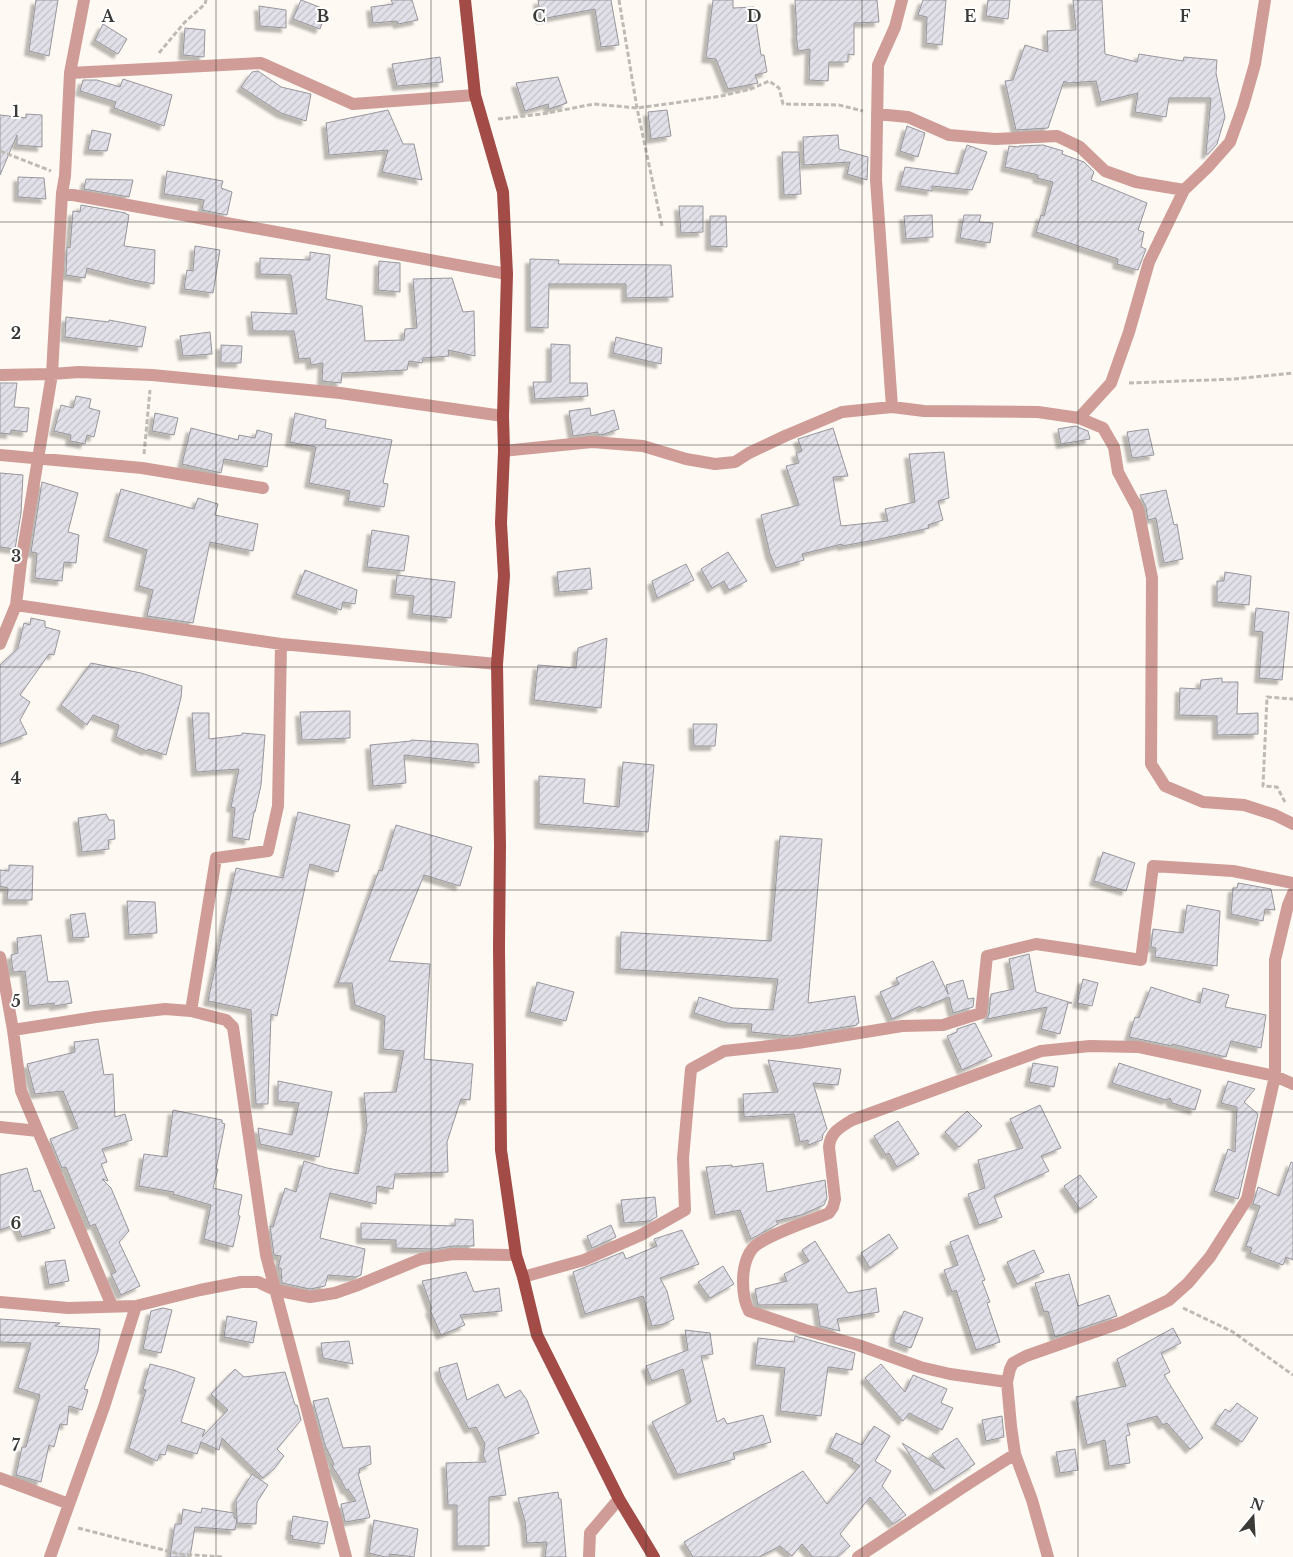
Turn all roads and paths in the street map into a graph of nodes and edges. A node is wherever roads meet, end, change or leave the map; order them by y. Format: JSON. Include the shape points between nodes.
{"nodes":[{"id":1,"x":84,"y":0,"type":"edge"},
{"id":2,"x":206,"y":0,"type":"edge"},
{"id":3,"x":465,"y":0,"type":"edge"},
{"id":4,"x":619,"y":0,"type":"edge"},
{"id":5,"x":902,"y":0,"type":"edge"},
{"id":6,"x":1264,"y":0,"type":"edge"},
{"id":7,"x":148,"y":69,"type":"junction"},
{"id":8,"x":70,"y":73,"type":"junction"},
{"id":9,"x":475,"y":94,"type":"junction"},
{"id":10,"x":637,"y":108,"type":"junction"},
{"id":11,"x":877,"y":114,"type":"junction"},
{"id":12,"x":483,"y":121,"type":"junction"},
{"id":13,"x":0,"y":151,"type":"edge"},
{"id":14,"x":65,"y":176,"type":"junction"},
{"id":15,"x":1184,"y":190,"type":"junction"},
{"id":16,"x":62,"y":193,"type":"junction"},
{"id":17,"x":662,"y":226,"type":"dead end"},
{"id":18,"x":507,"y":274,"type":"junction"},
{"id":19,"x":1293,"y":373,"type":"edge"},
{"id":20,"x":52,"y":374,"type":"junction"},
{"id":21,"x":0,"y":375,"type":"edge"},
{"id":22,"x":152,"y":375,"type":"junction"},
{"id":23,"x":1111,"y":383,"type":"junction"},
{"id":24,"x":892,"y":407,"type":"junction"},
{"id":25,"x":503,"y":416,"type":"junction"},
{"id":26,"x":1079,"y":418,"type":"junction"},
{"id":27,"x":504,"y":451,"type":"junction"},
{"id":28,"x":0,"y":455,"type":"edge"},
{"id":29,"x":38,"y":460,"type":"junction"},
{"id":30,"x":142,"y":468,"type":"junction"},
{"id":31,"x":264,"y":488,"type":"dead end"},
{"id":32,"x":16,"y":604,"type":"junction"},
{"id":33,"x":0,"y":644,"type":"edge"},
{"id":34,"x":281,"y":644,"type":"junction"},
{"id":35,"x":497,"y":664,"type":"junction"},
{"id":36,"x":1293,"y":699,"type":"edge"},
{"id":37,"x":1286,"y":804,"type":"dead end"},
{"id":38,"x":1293,"y":824,"type":"edge"},
{"id":39,"x":1293,"y":883,"type":"edge"},
{"id":40,"x":1293,"y":892,"type":"edge"},
{"id":41,"x":0,"y":957,"type":"edge"},
{"id":42,"x":191,"y":1011,"type":"junction"},
{"id":43,"x":13,"y":1030,"type":"junction"},
{"id":44,"x":1275,"y":1076,"type":"junction"},
{"id":45,"x":1293,"y":1084,"type":"edge"},
{"id":46,"x":0,"y":1127,"type":"edge"},
{"id":47,"x":38,"y":1131,"type":"junction"},
{"id":48,"x":516,"y":1255,"type":"junction"},
{"id":49,"x":523,"y":1277,"type":"junction"},
{"id":50,"x":276,"y":1290,"type":"junction"},
{"id":51,"x":1169,"y":1300,"type":"junction"},
{"id":52,"x":0,"y":1302,"type":"edge"},
{"id":53,"x":112,"y":1306,"type":"junction"},
{"id":54,"x":136,"y":1306,"type":"junction"},
{"id":55,"x":1293,"y":1375,"type":"edge"},
{"id":56,"x":1007,"y":1382,"type":"junction"},
{"id":57,"x":1015,"y":1454,"type":"junction"},
{"id":58,"x":0,"y":1478,"type":"edge"},
{"id":59,"x":619,"y":1499,"type":"junction"},
{"id":60,"x":69,"y":1504,"type":"junction"},
{"id":61,"x":62,"y":1524,"type":"junction"},
{"id":62,"x":50,"y":1557,"type":"edge"},
{"id":63,"x":224,"y":1557,"type":"edge"},
{"id":64,"x":346,"y":1557,"type":"edge"},
{"id":65,"x":589,"y":1557,"type":"edge"},
{"id":66,"x":654,"y":1557,"type":"edge"},
{"id":67,"x":858,"y":1557,"type":"edge"},
{"id":68,"x":1048,"y":1557,"type":"edge"}],
"edges":[{"from":1,"to":8,"type":"street"},
{"from":2,"to":7,"type":"path","via":[[162,48]]},
{"from":3,"to":9,"type":"main road"},
{"from":4,"to":10,"type":"path"},
{"from":5,"to":11,"type":"street","via":[[895,27],[878,64]]},
{"from":6,"to":15,"type":"street","via":[[1255,64],[1230,142]]},
{"from":7,"to":8,"type":"street"},
{"from":7,"to":9,"type":"street","via":[[262,63],[353,104]]},
{"from":8,"to":14,"type":"street"},
{"from":9,"to":12,"type":"main road"},
{"from":10,"to":11,"type":"path","via":[[721,96],[769,82],[779,88],[783,104],[838,105]]},
{"from":10,"to":12,"type":"path","via":[[594,104]]},
{"from":10,"to":17,"type":"path"},
{"from":11,"to":15,"type":"street","via":[[908,117],[948,135],[996,139],[1057,136],[1080,146],[1105,171],[1136,182]]},
{"from":11,"to":24,"type":"street","via":[[876,180]]},
{"from":12,"to":18,"type":"main road","via":[[503,192]]},
{"from":13,"to":14,"type":"path"},
{"from":14,"to":16,"type":"street"},
{"from":15,"to":23,"type":"street","via":[[1149,262]]},
{"from":16,"to":18,"type":"street"},
{"from":16,"to":20,"type":"street"},
{"from":18,"to":25,"type":"main road"},
{"from":19,"to":23,"type":"path","via":[[1235,379]]},
{"from":20,"to":21,"type":"street"},
{"from":20,"to":22,"type":"street"},
{"from":20,"to":29,"type":"street"},
{"from":22,"to":25,"type":"street","via":[[340,393]]},
{"from":22,"to":30,"type":"path"},
{"from":23,"to":26,"type":"street"},
{"from":24,"to":26,"type":"street","via":[[924,411],[1038,412]]},
{"from":24,"to":27,"type":"street","via":[[842,412],[735,462],[715,464],[642,446],[592,442]]},
{"from":25,"to":27,"type":"main road"},
{"from":26,"to":38,"type":"street","via":[[1103,428],[1114,447],[1118,472],[1138,509],[1152,578],[1151,764],[1165,786],[1203,802],[1244,805]]},
{"from":27,"to":35,"type":"main road","via":[[501,523],[504,576]]},
{"from":28,"to":29,"type":"street"},
{"from":29,"to":30,"type":"street"},
{"from":29,"to":32,"type":"street"},
{"from":30,"to":31,"type":"street"},
{"from":32,"to":33,"type":"street"},
{"from":32,"to":34,"type":"street"},
{"from":34,"to":35,"type":"street"},
{"from":34,"to":42,"type":"street","via":[[278,806],[268,851],[216,858]]},
{"from":35,"to":48,"type":"main road","via":[[501,1150]]},
{"from":36,"to":37,"type":"path","via":[[1268,698],[1263,786],[1278,787]]},
{"from":39,"to":49,"type":"street","via":[[1233,871],[1153,866],[1141,960],[1036,944],[988,956],[980,1013],[943,1024],[902,1026],[724,1051],[691,1069],[683,1158],[685,1210],[641,1235],[584,1260]]},
{"from":40,"to":44,"type":"street","via":[[1274,960]]},
{"from":41,"to":43,"type":"street"},
{"from":42,"to":43,"type":"street","via":[[165,1009]]},
{"from":42,"to":50,"type":"street","via":[[226,1020],[233,1027],[264,1246]]},
{"from":43,"to":47,"type":"street","via":[[20,1090]]},
{"from":44,"to":45,"type":"street"},
{"from":44,"to":51,"type":"street","via":[[1247,1199],[1210,1257]]},
{"from":44,"to":56,"type":"street","via":[[1138,1047],[1090,1046],[1041,1051],[852,1120],[834,1132],[829,1147],[835,1199],[833,1207],[829,1213],[754,1247],[747,1257],[743,1274],[745,1304],[750,1311],[920,1367]]},
{"from":46,"to":47,"type":"street"},
{"from":47,"to":53,"type":"street"},
{"from":48,"to":49,"type":"main road"},
{"from":48,"to":50,"type":"street","via":[[453,1254],[421,1259],[335,1293],[310,1297]]},
{"from":49,"to":59,"type":"main road","via":[[537,1335]]},
{"from":50,"to":54,"type":"street","via":[[258,1282],[241,1282]]},
{"from":50,"to":64,"type":"street"},
{"from":51,"to":55,"type":"path","via":[[1232,1332]]},
{"from":51,"to":56,"type":"street","via":[[1124,1322],[1026,1356],[1013,1363]]},
{"from":52,"to":53,"type":"street","via":[[68,1308]]},
{"from":53,"to":54,"type":"street"},
{"from":54,"to":60,"type":"street"},
{"from":56,"to":57,"type":"street"},
{"from":57,"to":67,"type":"street"},
{"from":57,"to":68,"type":"street"},
{"from":58,"to":60,"type":"street"},
{"from":59,"to":65,"type":"street","via":[[590,1533]]},
{"from":59,"to":66,"type":"main road"},
{"from":60,"to":61,"type":"street"},
{"from":61,"to":62,"type":"street"},
{"from":61,"to":63,"type":"path","via":[[179,1554]]}]}
